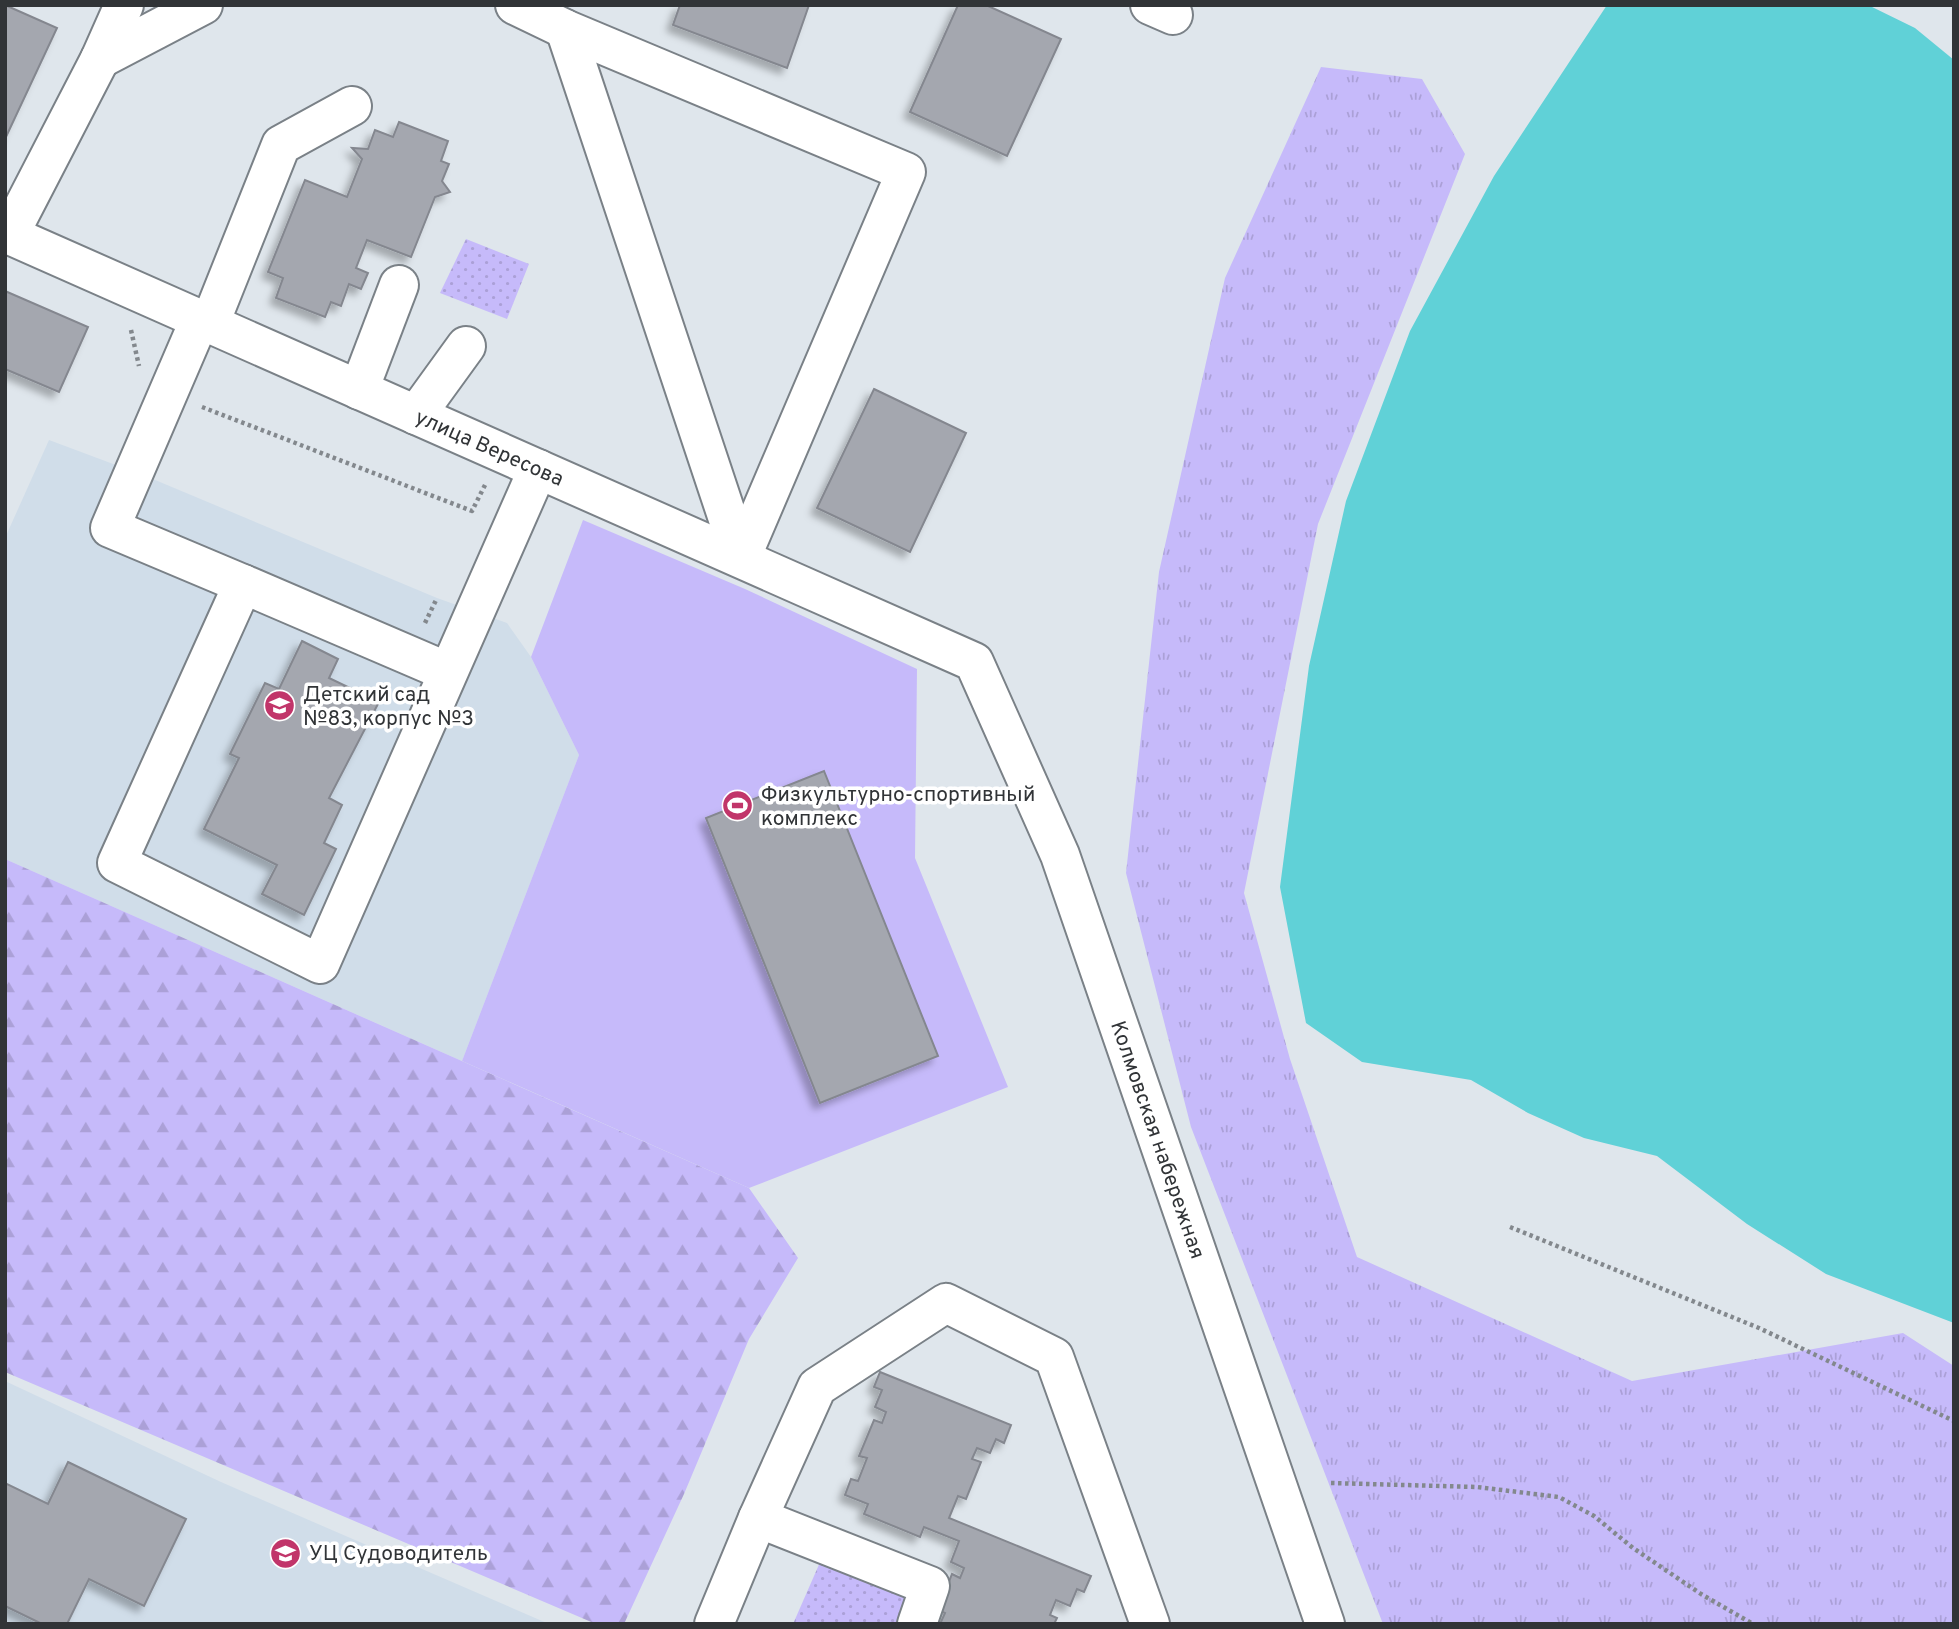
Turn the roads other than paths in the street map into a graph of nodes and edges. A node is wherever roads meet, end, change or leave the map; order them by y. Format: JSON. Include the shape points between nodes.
{"nodes":[{"id":1,"x":124,"y":5,"type":"edge"},
{"id":2,"x":203,"y":5,"type":"edge"},
{"id":3,"x":515,"y":5,"type":"edge"},
{"id":4,"x":565,"y":29,"type":"junction"},
{"id":5,"x":100,"y":59,"type":"junction"},
{"id":6,"x":352,"y":106,"type":"dead end"},
{"id":7,"x":7,"y":234,"type":"edge"},
{"id":8,"x":399,"y":285,"type":"dead end"},
{"id":9,"x":205,"y":321,"type":"junction"},
{"id":10,"x":466,"y":346,"type":"dead end"},
{"id":11,"x":359,"y":390,"type":"junction"},
{"id":12,"x":416,"y":415,"type":"junction"},
{"id":13,"x":538,"y":469,"type":"junction"},
{"id":14,"x":741,"y":558,"type":"junction"},
{"id":15,"x":243,"y":584,"type":"junction"},
{"id":16,"x":974,"y":662,"type":"joint"},
{"id":17,"x":448,"y":672,"type":"junction"},
{"id":18,"x":758,"y":1518,"type":"junction"},
{"id":19,"x":714,"y":1624,"type":"edge"},
{"id":20,"x":917,"y":1624,"type":"edge"},
{"id":21,"x":1150,"y":1624,"type":"edge"},
{"id":22,"x":1325,"y":1624,"type":"edge"}],
"edges":[{"from":1,"to":5,"type":"street"},
{"from":2,"to":5,"type":"street"},
{"from":3,"to":4,"type":"street"},
{"from":4,"to":14,"type":"street"},
{"from":4,"to":14,"type":"street","via":[[906,172]]},
{"from":5,"to":7,"type":"street"},
{"from":6,"to":9,"type":"street","via":[[281,145]]},
{"from":7,"to":9,"type":"street","name":"улица Вересова"},
{"from":8,"to":11,"type":"street"},
{"from":9,"to":11,"type":"street","name":"улица Вересова"},
{"from":9,"to":15,"type":"street","via":[[168,393],[110,528]]},
{"from":10,"to":12,"type":"street"},
{"from":11,"to":12,"type":"street","name":"улица Вересова"},
{"from":12,"to":13,"type":"street","name":"улица Вересова"},
{"from":13,"to":14,"type":"street","name":"улица Вересова"},
{"from":13,"to":17,"type":"street"},
{"from":14,"to":16,"type":"street","name":"улица Вересова"},
{"from":15,"to":17,"type":"street"},
{"from":15,"to":17,"type":"street","via":[[117,863],[320,964]]},
{"from":16,"to":22,"type":"street","name":"Колмовская набережная","via":[[1060,855]]},
{"from":18,"to":19,"type":"street"},
{"from":18,"to":20,"type":"street","via":[[930,1586]]},
{"from":18,"to":21,"type":"street","via":[[817,1387],[946,1303],[1055,1356]]}]}
